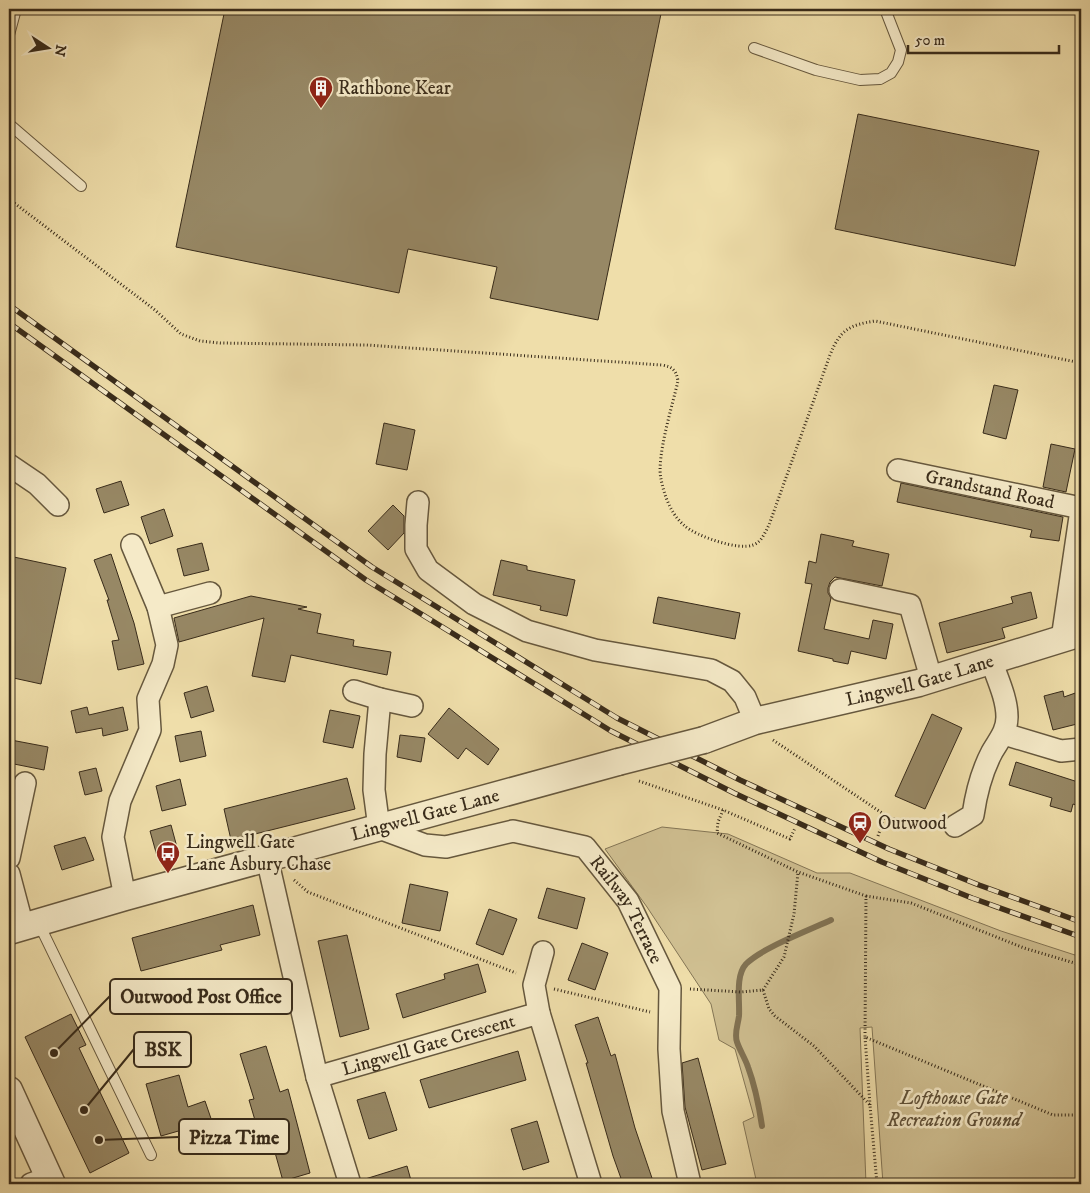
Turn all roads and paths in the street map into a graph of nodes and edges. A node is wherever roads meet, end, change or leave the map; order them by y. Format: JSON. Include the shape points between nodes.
{"nodes":[{"id":1,"x":16,"y":9,"type":"edge"},
{"id":2,"x":885,"y":9,"type":"edge"},
{"id":3,"x":9,"y":35,"type":"edge"},
{"id":4,"x":754,"y":48,"type":"dead end"},
{"id":5,"x":9,"y":124,"type":"edge"},
{"id":6,"x":81,"y":186,"type":"dead end"},
{"id":7,"x":9,"y":199,"type":"edge"},
{"id":8,"x":1081,"y":363,"type":"edge"},
{"id":9,"x":9,"y":465,"type":"edge"},
{"id":10,"x":898,"y":470,"type":"dead end"},
{"id":11,"x":418,"y":502,"type":"dead end"},
{"id":12,"x":58,"y":505,"type":"dead end"},
{"id":13,"x":1081,"y":509,"type":"edge"},
{"id":14,"x":132,"y":545,"type":"dead end"},
{"id":15,"x":840,"y":590,"type":"dead end"},
{"id":16,"x":210,"y":593,"type":"dead end"},
{"id":17,"x":158,"y":607,"type":"junction"},
{"id":18,"x":1072,"y":636,"type":"edge"},
{"id":19,"x":992,"y":660,"type":"junction"},
{"id":20,"x":932,"y":678,"type":"junction"},
{"id":21,"x":354,"y":691,"type":"dead end"},
{"id":22,"x":380,"y":700,"type":"junction"},
{"id":23,"x":412,"y":706,"type":"dead end"},
{"id":24,"x":755,"y":721,"type":"junction"},
{"id":25,"x":1004,"y":734,"type":"junction"},
{"id":26,"x":1081,"y":749,"type":"edge"},
{"id":27,"x":25,"y":783,"type":"dead end"},
{"id":28,"x":669,"y":790,"type":"dead end"},
{"id":29,"x":723,"y":810,"type":"junction"},
{"id":30,"x":885,"y":815,"type":"junction"},
{"id":31,"x":955,"y":826,"type":"joint"},
{"id":32,"x":379,"y":828,"type":"junction"},
{"id":33,"x":795,"y":828,"type":"dead end"},
{"id":34,"x":878,"y":836,"type":"dead end"},
{"id":35,"x":9,"y":858,"type":"edge"},
{"id":36,"x":267,"y":858,"type":"junction"},
{"id":37,"x":798,"y":872,"type":"junction"},
{"id":38,"x":9,"y":874,"type":"edge"},
{"id":39,"x":866,"y":896,"type":"junction"},
{"id":40,"x":125,"y":897,"type":"junction"},
{"id":41,"x":23,"y":927,"type":"edge"},
{"id":42,"x":543,"y":952,"type":"dead end"},
{"id":43,"x":1081,"y":965,"type":"edge"},
{"id":44,"x":535,"y":980,"type":"junction"},
{"id":45,"x":670,"y":988,"type":"junction"},
{"id":46,"x":762,"y":990,"type":"junction"},
{"id":47,"x":539,"y":1013,"type":"junction"},
{"id":48,"x":866,"y":1037,"type":"junction"},
{"id":49,"x":317,"y":1077,"type":"junction"},
{"id":50,"x":9,"y":1090,"type":"edge"},
{"id":51,"x":870,"y":1105,"type":"junction"},
{"id":52,"x":1081,"y":1116,"type":"edge"},
{"id":53,"x":151,"y":1155,"type":"dead end"},
{"id":54,"x":44,"y":1182,"type":"edge"},
{"id":55,"x":350,"y":1184,"type":"edge"},
{"id":56,"x":591,"y":1184,"type":"edge"},
{"id":57,"x":690,"y":1184,"type":"edge"},
{"id":58,"x":877,"y":1184,"type":"edge"}],
"edges":[{"from":1,"to":3,"type":"lane"},
{"from":2,"to":4,"type":"lane","via":[[902,50],[891,73],[880,79],[860,80],[816,70]]},
{"from":5,"to":6,"type":"lane"},
{"from":7,"to":8,"type":"path","via":[[155,310],[181,334],[200,341],[366,345],[672,367],[677,372],[678,381],[660,476],[666,498],[685,526],[707,538],[747,547],[763,538],[830,355],[844,331],[875,321]]},
{"from":9,"to":12,"type":"street","via":[[37,484]]},
{"from":10,"to":13,"type":"street","name":"Grandstand Road"},
{"from":11,"to":24,"type":"street","via":[[416,549],[428,570],[474,604],[527,630],[595,650],[711,670],[732,681],[745,697]]},
{"from":13,"to":18,"type":"street","name":"Grandstand Road"},
{"from":14,"to":17,"type":"street"},
{"from":15,"to":20,"type":"street","via":[[910,605]]},
{"from":16,"to":17,"type":"street"},
{"from":17,"to":40,"type":"street","via":[[167,645],[163,664],[148,699],[150,730],[120,801],[113,837]]},
{"from":18,"to":19,"type":"street","name":"Lingwell Gate Lane"},
{"from":19,"to":20,"type":"street","name":"Lingwell Gate Lane"},
{"from":19,"to":25,"type":"street","via":[[1005,702]]},
{"from":20,"to":24,"type":"street","name":"Lingwell Gate Lane"},
{"from":21,"to":22,"type":"street"},
{"from":22,"to":23,"type":"street"},
{"from":22,"to":32,"type":"street","via":[[374,790]]},
{"from":24,"to":30,"type":"path","via":[[770,737]]},
{"from":24,"to":32,"type":"street","name":"Lingwell Gate Lane","bridge":true,"via":[[704,740]]},
{"from":25,"to":26,"type":"street","via":[[1061,751]]},
{"from":25,"to":31,"type":"street","via":[[988,762],[975,796],[973,815]]},
{"from":27,"to":35,"type":"street"},
{"from":28,"to":29,"type":"path"},
{"from":29,"to":33,"type":"path","via":[[790,839]]},
{"from":29,"to":37,"type":"path","via":[[717,833]]},
{"from":30,"to":31,"type":"path","via":[[910,823]]},
{"from":30,"to":34,"type":"path"},
{"from":32,"to":36,"type":"street","name":"Lingwell Gate Lane"},
{"from":32,"to":45,"type":"street","name":"Railway Terrace","via":[[425,845],[446,847],[513,831],[586,847],[628,901]]},
{"from":36,"to":40,"type":"street","name":"Lingwell Gate Lane"},
{"from":36,"to":44,"type":"path","via":[[308,892]]},
{"from":36,"to":49,"type":"street"},
{"from":37,"to":39,"type":"path"},
{"from":37,"to":46,"type":"path","via":[[794,914],[784,957]]},
{"from":38,"to":41,"type":"street"},
{"from":39,"to":43,"type":"path","via":[[912,904],[1024,948]]},
{"from":39,"to":48,"type":"path"},
{"from":40,"to":41,"type":"street","name":"Lingwell Gate Lane"},
{"from":41,"to":53,"type":"lane"},
{"from":42,"to":44,"type":"street","name":"Lingwell Gate Crescent"},
{"from":44,"to":45,"type":"path","via":[[557,990],[657,1014]]},
{"from":44,"to":47,"type":"street","name":"Lingwell Gate Crescent"},
{"from":45,"to":46,"type":"path"},
{"from":45,"to":57,"type":"street","name":"Railway Terrace","via":[[668,1049],[673,1111]]},
{"from":46,"to":51,"type":"path","via":[[775,1016],[814,1046]]},
{"from":47,"to":49,"type":"street","name":"Lingwell Gate Crescent"},
{"from":47,"to":56,"type":"street","name":"Lingwell Gate Crescent"},
{"from":48,"to":51,"type":"path"},
{"from":48,"to":52,"type":"path","via":[[1053,1115]]},
{"from":49,"to":55,"type":"street"},
{"from":50,"to":54,"type":"street"},
{"from":51,"to":58,"type":"path"}]}
